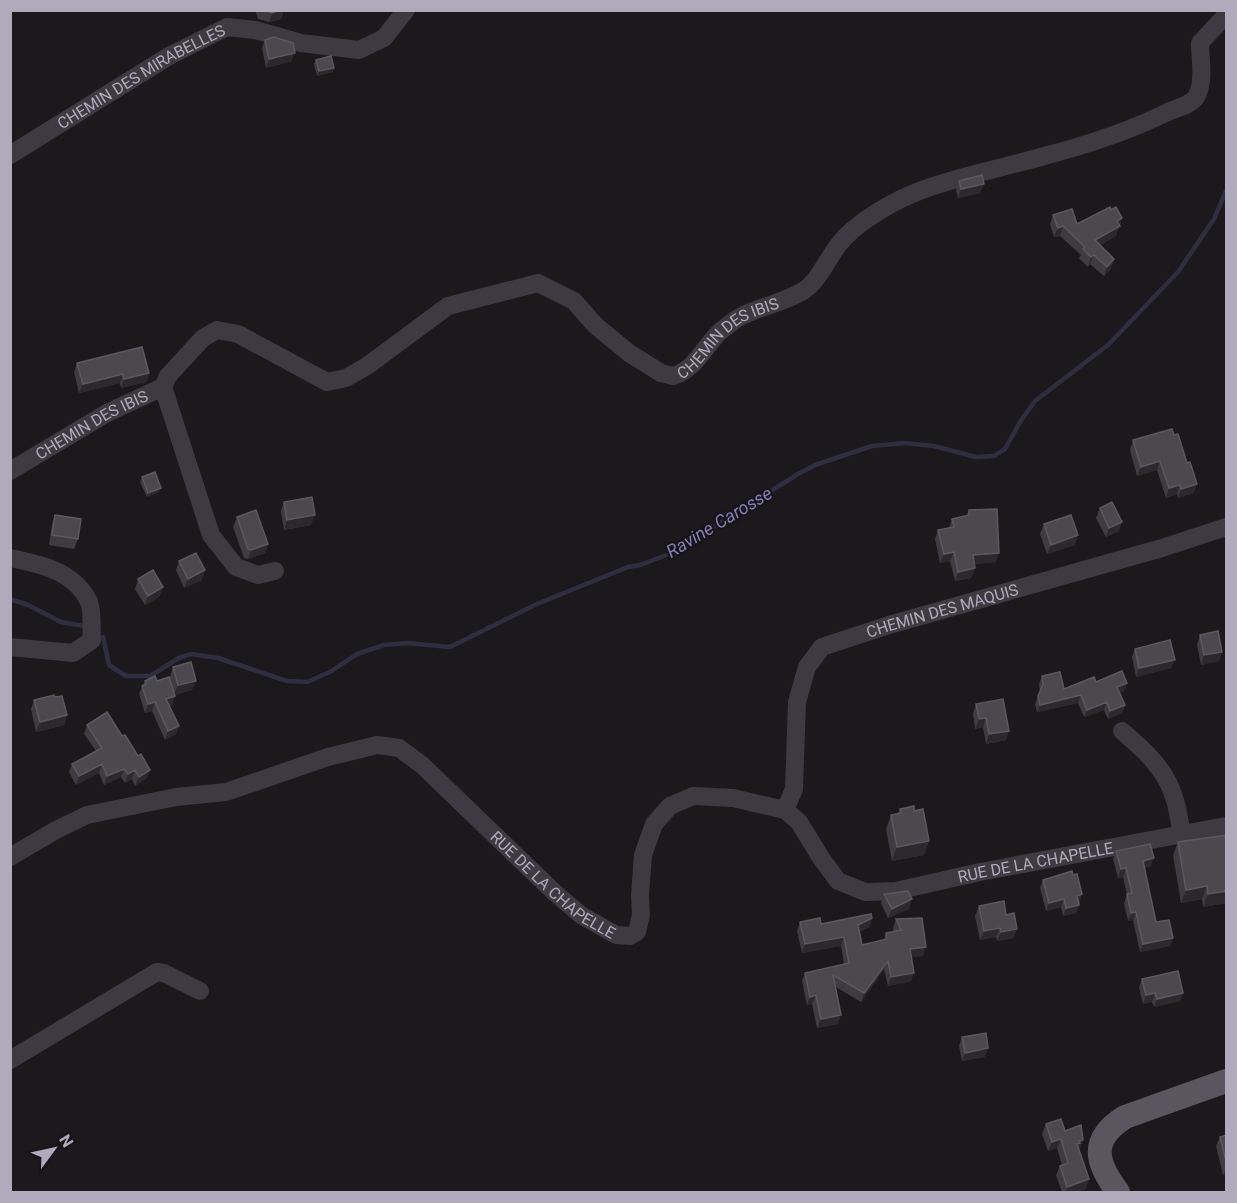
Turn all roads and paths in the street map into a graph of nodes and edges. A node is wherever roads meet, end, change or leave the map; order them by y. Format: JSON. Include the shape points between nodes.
{"nodes":[{"id":1,"x":406,"y":10,"type":"edge"},
{"id":2,"x":1227,"y":15,"type":"edge"},
{"id":3,"x":10,"y":155,"type":"edge"},
{"id":4,"x":163,"y":387,"type":"junction"},
{"id":5,"x":10,"y":471,"type":"edge"},
{"id":6,"x":1227,"y":527,"type":"edge"},
{"id":7,"x":10,"y":558,"type":"edge"},
{"id":8,"x":276,"y":571,"type":"dead end"},
{"id":9,"x":10,"y":647,"type":"edge"},
{"id":10,"x":1122,"y":731,"type":"dead end"},
{"id":11,"x":786,"y":810,"type":"junction"},
{"id":12,"x":1227,"y":826,"type":"edge"},
{"id":13,"x":1182,"y":834,"type":"junction"},
{"id":14,"x":10,"y":857,"type":"edge"},
{"id":15,"x":200,"y":991,"type":"dead end"},
{"id":16,"x":10,"y":1060,"type":"edge"},
{"id":17,"x":1227,"y":1081,"type":"edge"},
{"id":18,"x":1118,"y":1192,"type":"edge"}],
"edges":[{"from":1,"to":3,"type":"street","name":"CHEMIN DES MIRABELLES","via":[[384,38],[359,50],[227,27],[169,56]]},
{"from":2,"to":4,"type":"street","name":"CHEMIN DES IBIS","via":[[1200,43],[1201,81],[1193,101],[1100,140],[954,179],[888,208],[852,229],[804,291],[742,315],[719,333],[683,373],[673,376],[649,366],[595,325],[574,301],[538,283],[447,306],[367,366],[346,378],[327,382],[238,334],[217,330],[203,338],[168,376]]},
{"from":4,"to":5,"type":"street","name":"CHEMIN DES IBIS","via":[[107,413]]},
{"from":4,"to":8,"type":"street","via":[[211,535],[236,567],[258,575]]},
{"from":6,"to":11,"type":"street","name":"CHEMIN DES MAQUIS","via":[[822,647],[807,668],[797,702],[794,789]]},
{"from":7,"to":9,"type":"street","via":[[43,564],[72,579],[90,603],[92,640],[73,653]]},
{"from":10,"to":13,"type":"street","via":[[1147,752],[1162,772],[1174,795]]},
{"from":11,"to":13,"type":"street","name":"RUE DE LA CHAPELLE","via":[[799,822],[838,880],[865,892],[896,891]]},
{"from":11,"to":14,"type":"street","name":"RUE DE LA CHAPELLE","via":[[733,798],[693,796],[670,806],[654,825],[643,855],[641,915],[637,932],[630,936],[616,936],[581,915],[422,765],[399,748],[388,746],[328,757],[226,792],[176,796],[87,815]]},
{"from":12,"to":13,"type":"street","name":"RUE DE LA CHAPELLE"},
{"from":15,"to":16,"type":"street","via":[[157,972]]},
{"from":17,"to":18,"type":"main road","via":[[1162,1102],[1111,1125],[1101,1140],[1099,1153],[1104,1175]]}]}
